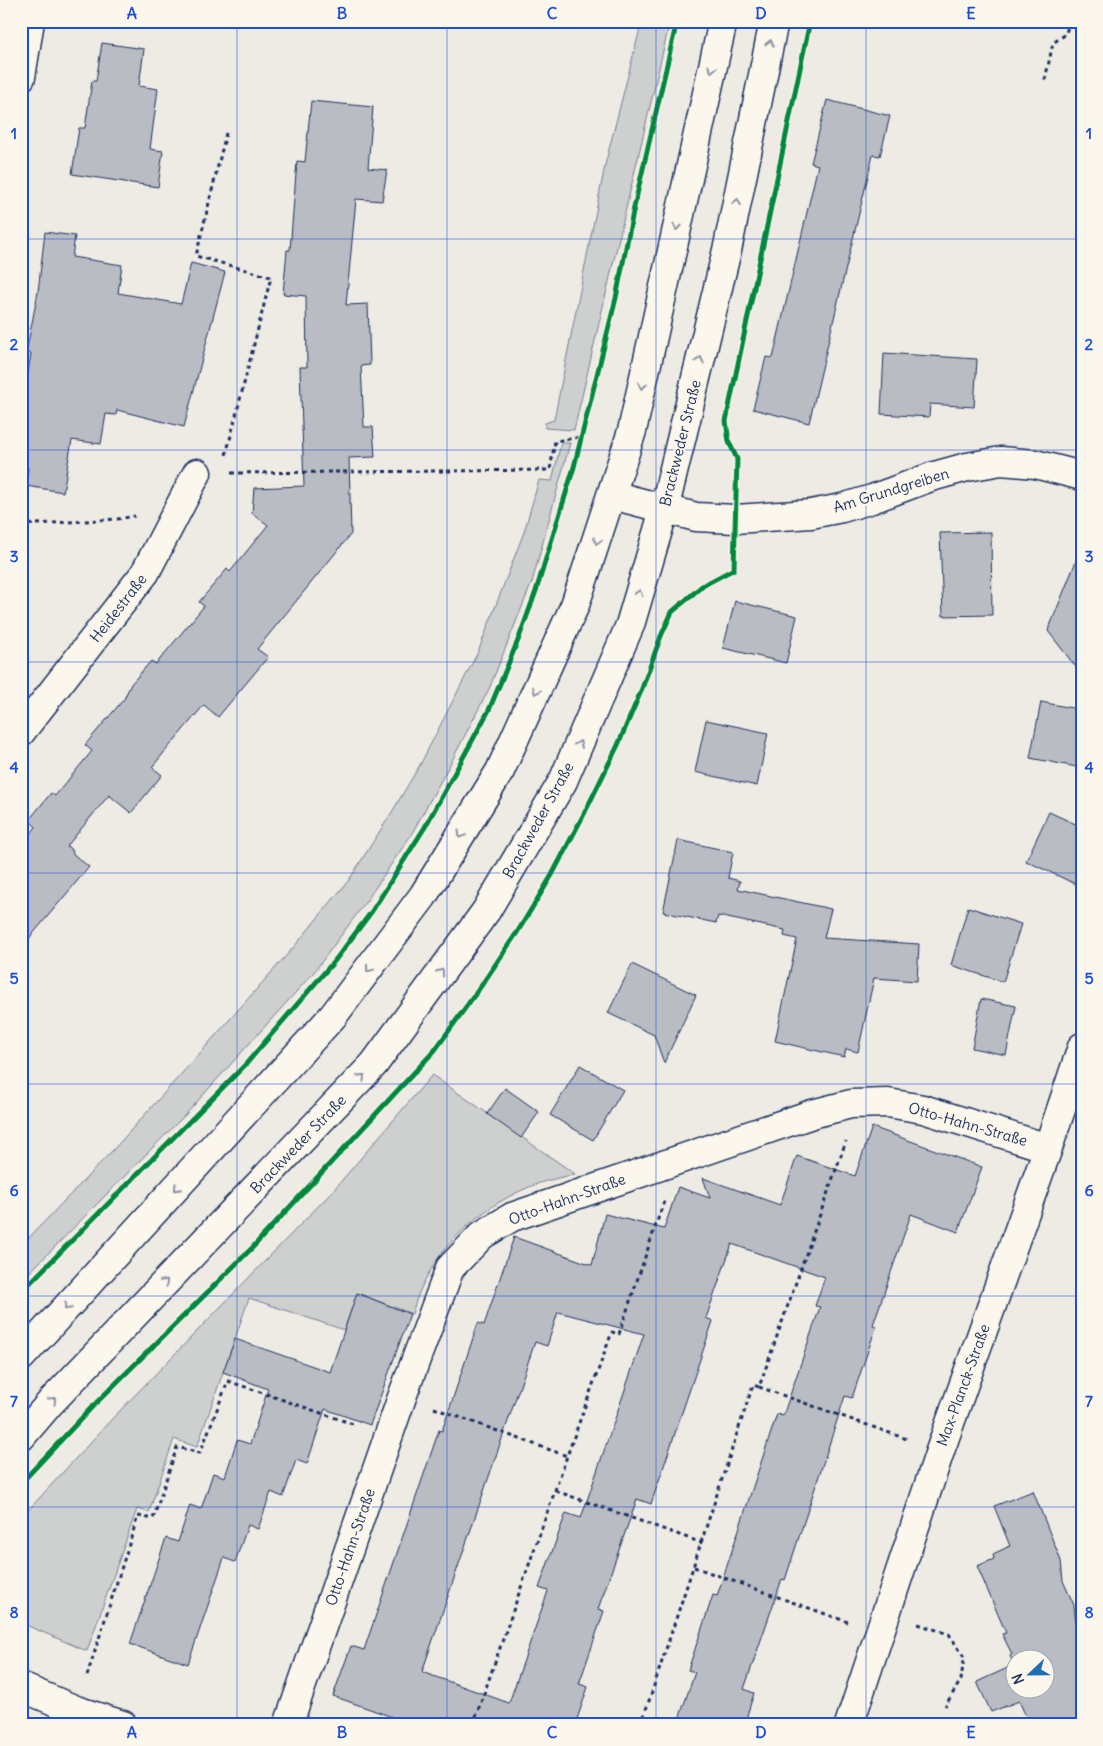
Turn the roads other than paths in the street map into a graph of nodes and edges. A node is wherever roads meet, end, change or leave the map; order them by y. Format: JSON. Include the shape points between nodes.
{"nodes":[{"id":1,"x":30,"y":21,"type":"edge"},
{"id":2,"x":723,"y":21,"type":"edge"},
{"id":3,"x":774,"y":21,"type":"edge"},
{"id":4,"x":21,"y":77,"type":"edge"},
{"id":5,"x":210,"y":473,"type":"road end"},
{"id":6,"x":1082,"y":476,"type":"edge"},
{"id":7,"x":612,"y":495,"type":"junction"},
{"id":8,"x":664,"y":510,"type":"junction"},
{"id":9,"x":21,"y":732,"type":"edge"},
{"id":10,"x":1082,"y":1047,"type":"edge"},
{"id":11,"x":1048,"y":1148,"type":"junction"},
{"id":12,"x":21,"y":1357,"type":"edge"},
{"id":13,"x":21,"y":1437,"type":"edge"},
{"id":14,"x":21,"y":1687,"type":"edge"},
{"id":15,"x":123,"y":1725,"type":"edge"},
{"id":16,"x":288,"y":1725,"type":"edge"},
{"id":17,"x":848,"y":1725,"type":"edge"}],
"edges":[{"from":1,"to":4,"type":"main road"},
{"from":2,"to":7,"type":"main road","one_way":true,"via":[[632,431]]},
{"from":8,"to":3,"type":"main road","name":"Brackweder Straße","one_way":true,"via":[[728,246]]},
{"from":5,"to":9,"type":"main road","name":"Heidestraße","via":[[179,509],[145,574]]},
{"from":6,"to":8,"type":"main road","name":"Am Grundgreiben","via":[[1036,464],[1001,461],[931,477],[865,501],[811,514],[735,519],[696,517]]},
{"from":7,"to":8,"type":"main road","name":"Am Grundgreiben"},
{"from":7,"to":12,"type":"main road","one_way":true,"via":[[575,605],[500,771],[423,896],[333,1016]]},
{"from":13,"to":8,"type":"main road","name":"Brackweder Straße","one_way":true,"via":[[374,1064],[486,911],[563,781],[630,625]]},
{"from":10,"to":11,"type":"main road","name":"Max-Planck-Straße"},
{"from":11,"to":16,"type":"main road","name":"Otto-Hahn-Straße","via":[[923,1109],[888,1103],[851,1104],[812,1114],[512,1216],[482,1235],[450,1268]]},
{"from":11,"to":17,"type":"main road","name":"Max-Planck-Straße","via":[[940,1450]]},
{"from":14,"to":15,"type":"main road"}]}
